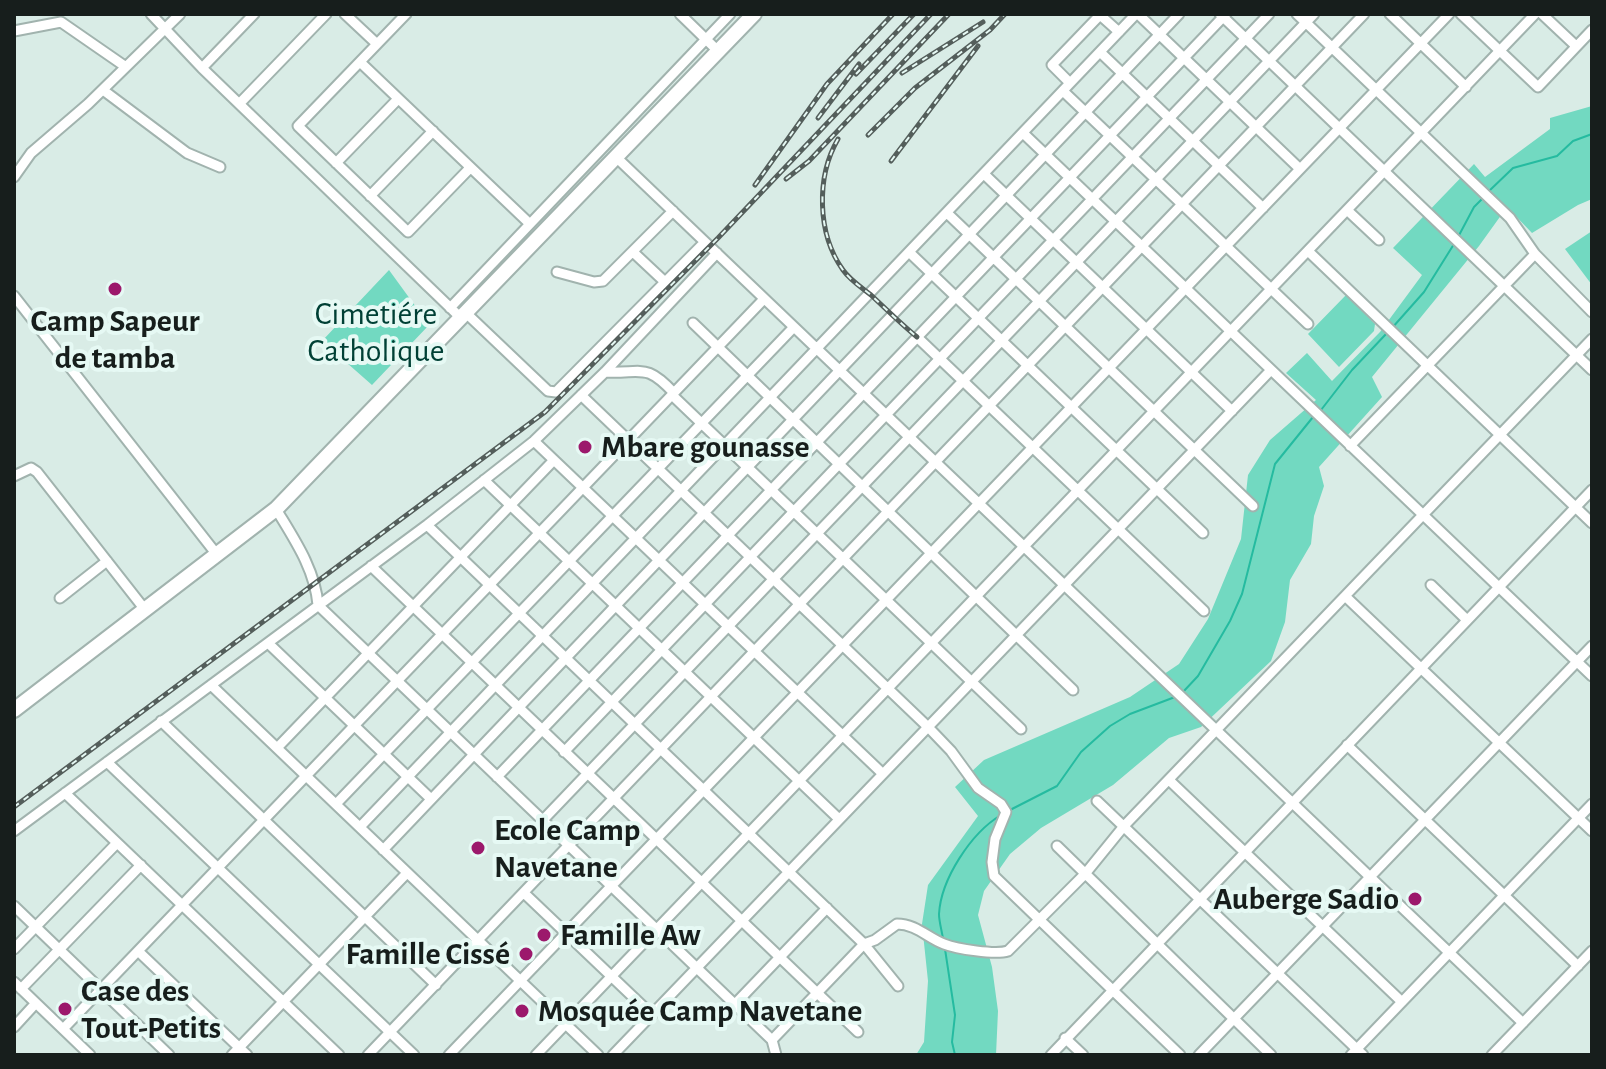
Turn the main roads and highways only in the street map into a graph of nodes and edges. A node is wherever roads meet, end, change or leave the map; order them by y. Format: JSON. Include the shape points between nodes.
{"nodes":[{"id":1,"x":754,"y":14,"type":"edge"},
{"id":2,"x":14,"y":710,"type":"edge"}],
"edges":[{"from":1,"to":2,"type":"highway","via":[[276,509]]}]}
